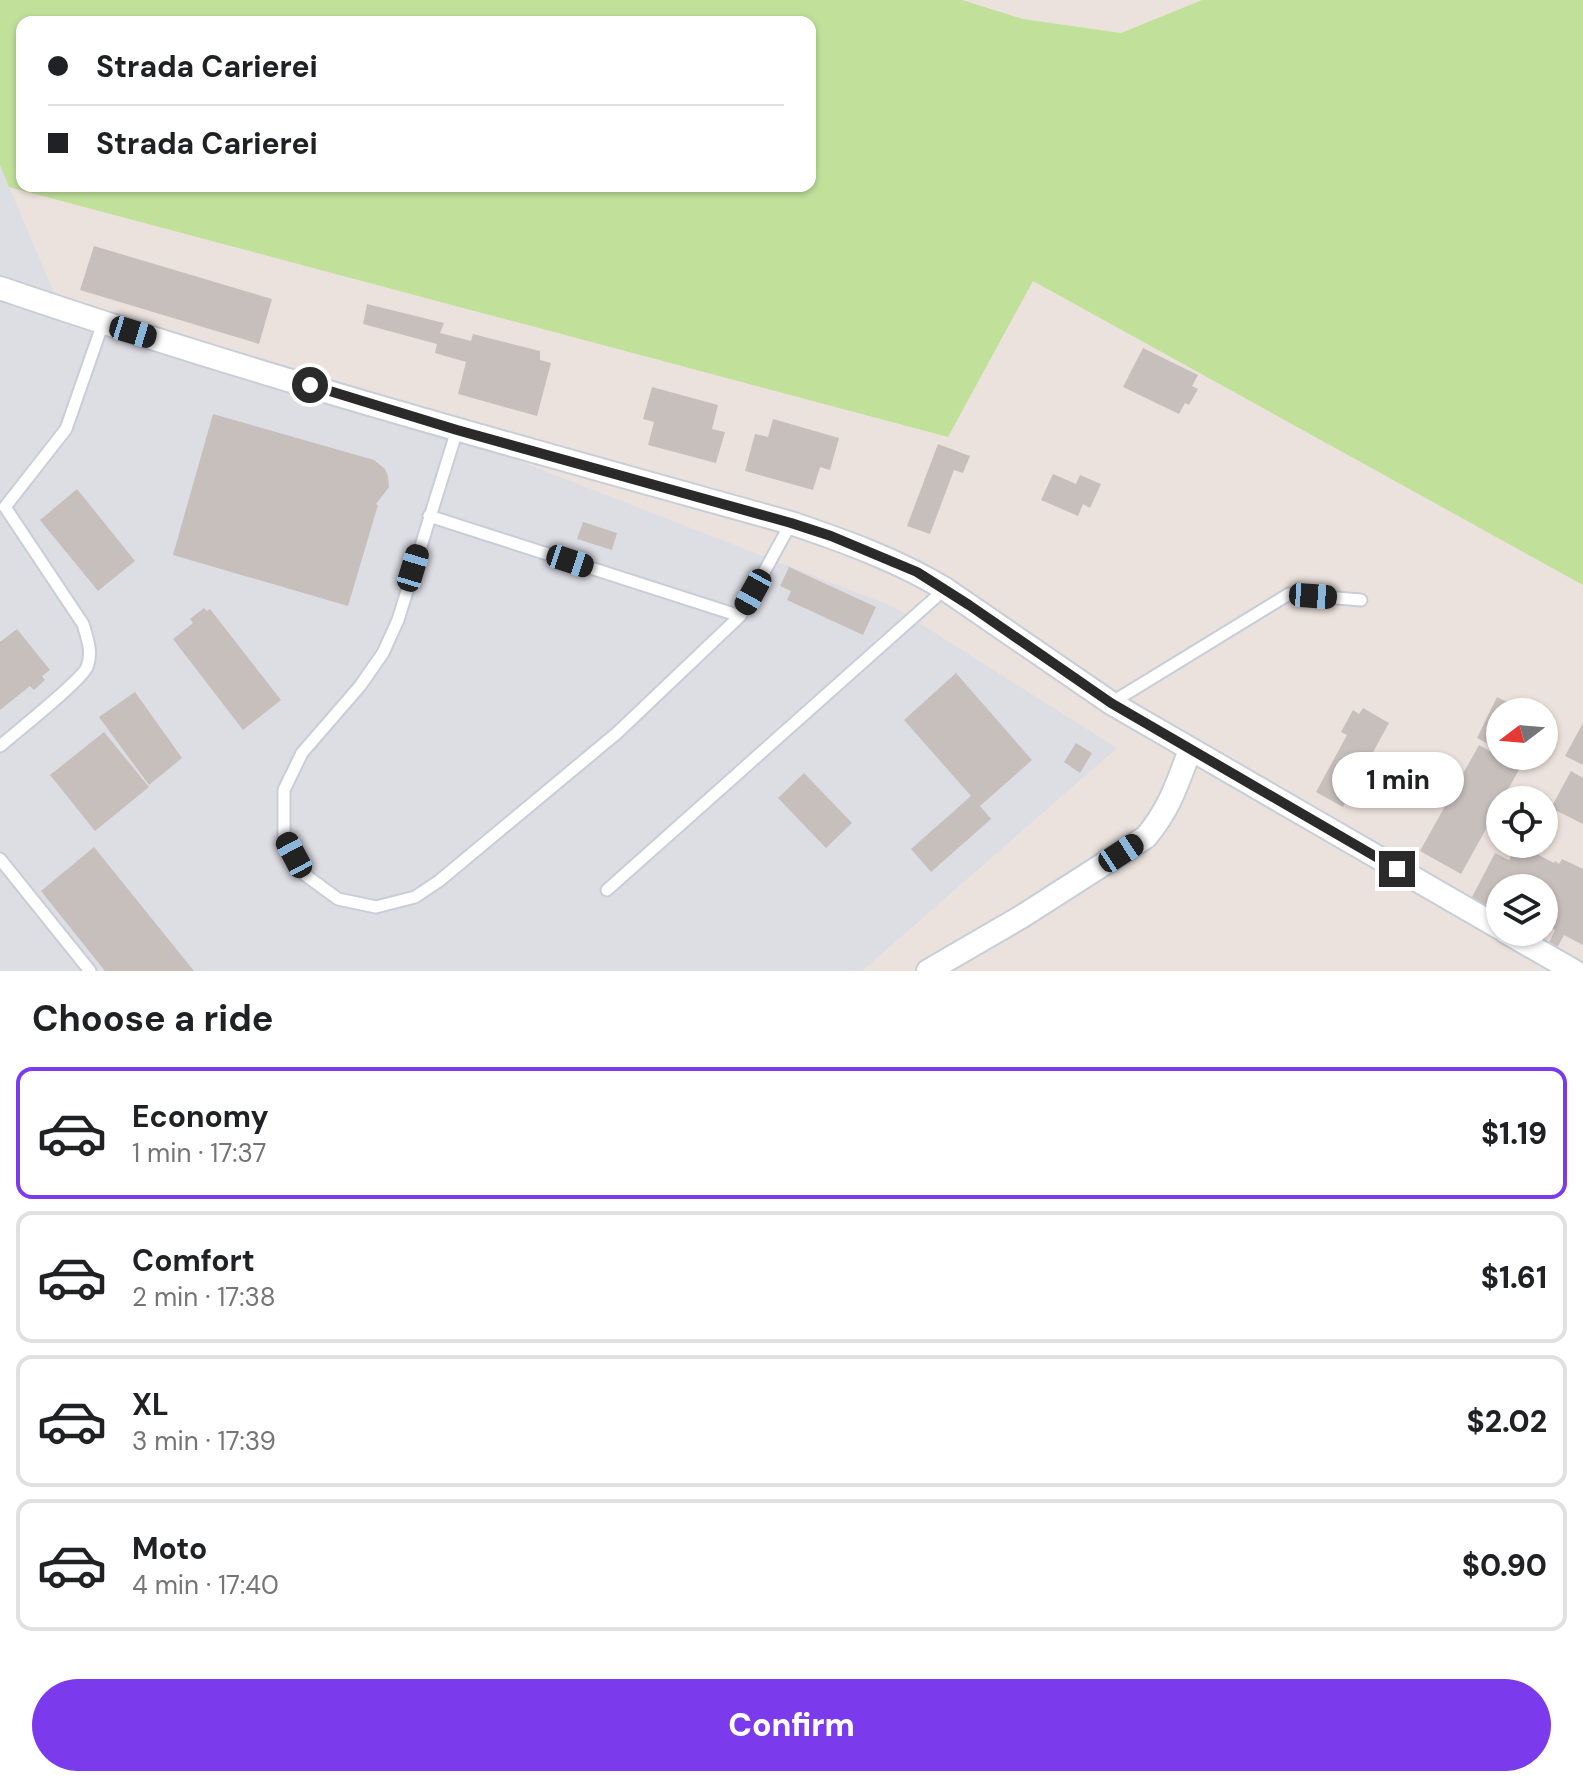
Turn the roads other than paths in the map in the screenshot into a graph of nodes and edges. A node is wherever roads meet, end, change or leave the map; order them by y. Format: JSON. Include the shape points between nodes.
{"nodes":[{"id":1,"x":0,"y":288,"type":"edge"},
{"id":2,"x":103,"y":323,"type":"junction"},
{"id":3,"x":457,"y":430,"type":"junction"},
{"id":4,"x":2,"y":509,"type":"edge"},
{"id":5,"x":429,"y":516,"type":"junction"},
{"id":6,"x":791,"y":523,"type":"junction"},
{"id":7,"x":945,"y":589,"type":"junction"},
{"id":8,"x":1361,"y":600,"type":"dead end"},
{"id":9,"x":740,"y":616,"type":"junction"},
{"id":10,"x":1111,"y":703,"type":"junction"},
{"id":11,"x":0,"y":746,"type":"edge"},
{"id":12,"x":1190,"y":750,"type":"junction"},
{"id":13,"x":0,"y":859,"type":"edge"},
{"id":14,"x":607,"y":890,"type":"dead end"},
{"id":15,"x":1486,"y":920,"type":"edge"},
{"id":16,"x":1530,"y":946,"type":"edge"},
{"id":17,"x":90,"y":971,"type":"edge"},
{"id":18,"x":928,"y":971,"type":"edge"},
{"id":19,"x":1574,"y":971,"type":"edge"}],
"edges":[{"from":1,"to":2,"type":"street"},
{"from":2,"to":3,"type":"street"},
{"from":2,"to":4,"type":"lane","via":[[66,429]]},
{"from":3,"to":5,"type":"lane"},
{"from":3,"to":6,"type":"street"},
{"from":4,"to":11,"type":"lane","via":[[83,624],[90,646],[87,668]]},
{"from":5,"to":9,"type":"lane"},
{"from":5,"to":9,"type":"lane","via":[[383,653],[302,753],[284,790],[284,836],[304,874],[338,899],[376,907],[415,897],[439,881],[617,733]]},
{"from":6,"to":7,"type":"street","via":[[917,572]]},
{"from":6,"to":9,"type":"lane"},
{"from":7,"to":10,"type":"street"},
{"from":7,"to":14,"type":"lane"},
{"from":8,"to":10,"type":"lane","via":[[1289,594]]},
{"from":10,"to":12,"type":"street"},
{"from":12,"to":15,"type":"street"},
{"from":12,"to":18,"type":"street","via":[[1171,801],[1146,837]]},
{"from":13,"to":17,"type":"lane"},
{"from":16,"to":19,"type":"street"}]}
